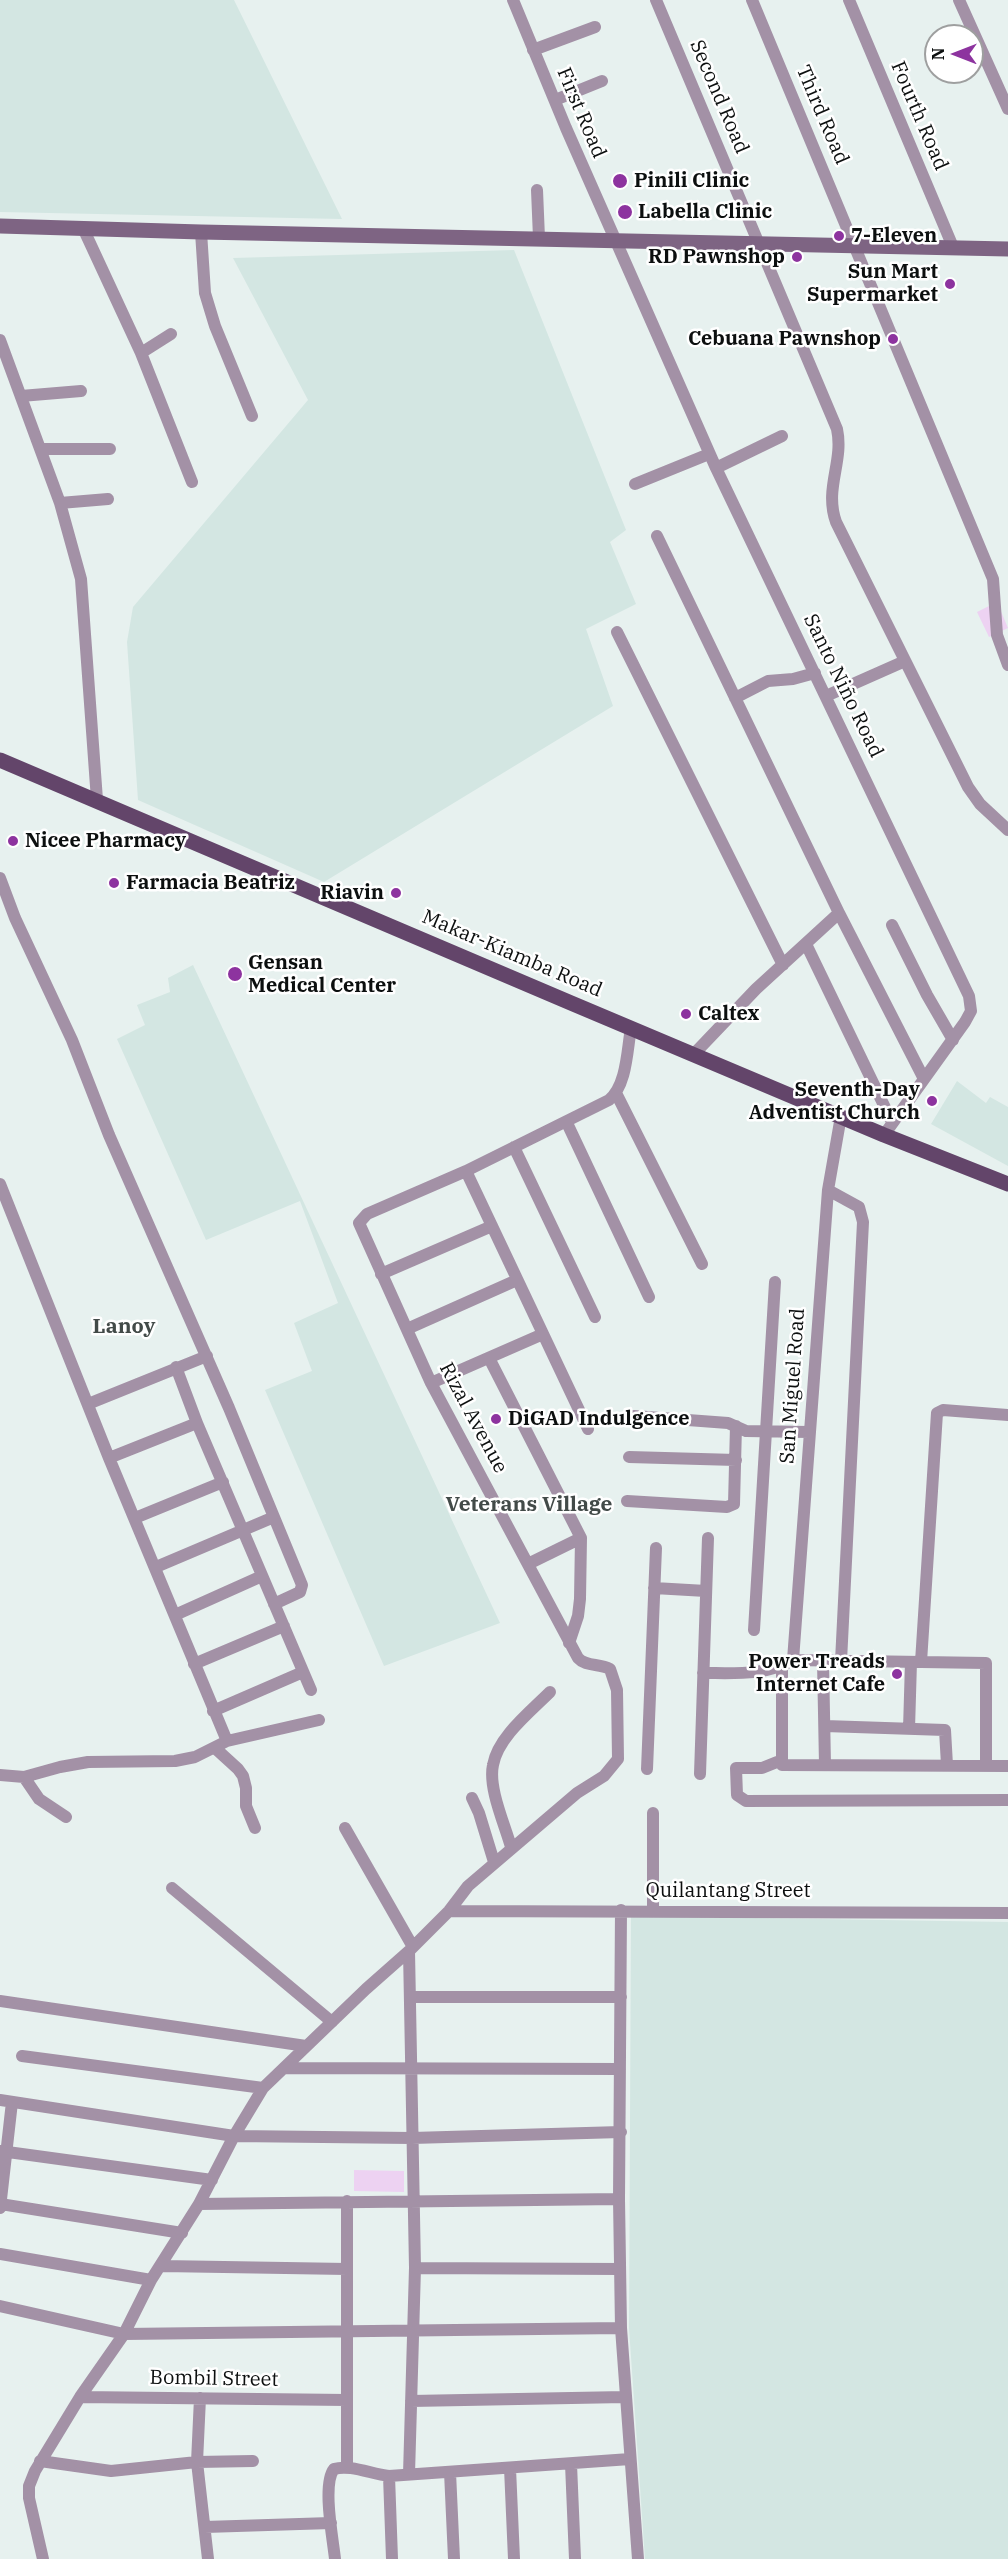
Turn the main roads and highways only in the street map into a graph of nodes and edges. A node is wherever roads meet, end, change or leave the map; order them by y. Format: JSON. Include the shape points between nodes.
{"nodes":[{"id":1,"x":0,"y":760,"type":"edge"},
{"id":2,"x":1008,"y":1184,"type":"edge"}],
"edges":[{"from":1,"to":2,"type":"main road","name":"Makar-Kiamba Road","via":[[841,1116],[888,1128]]}]}
